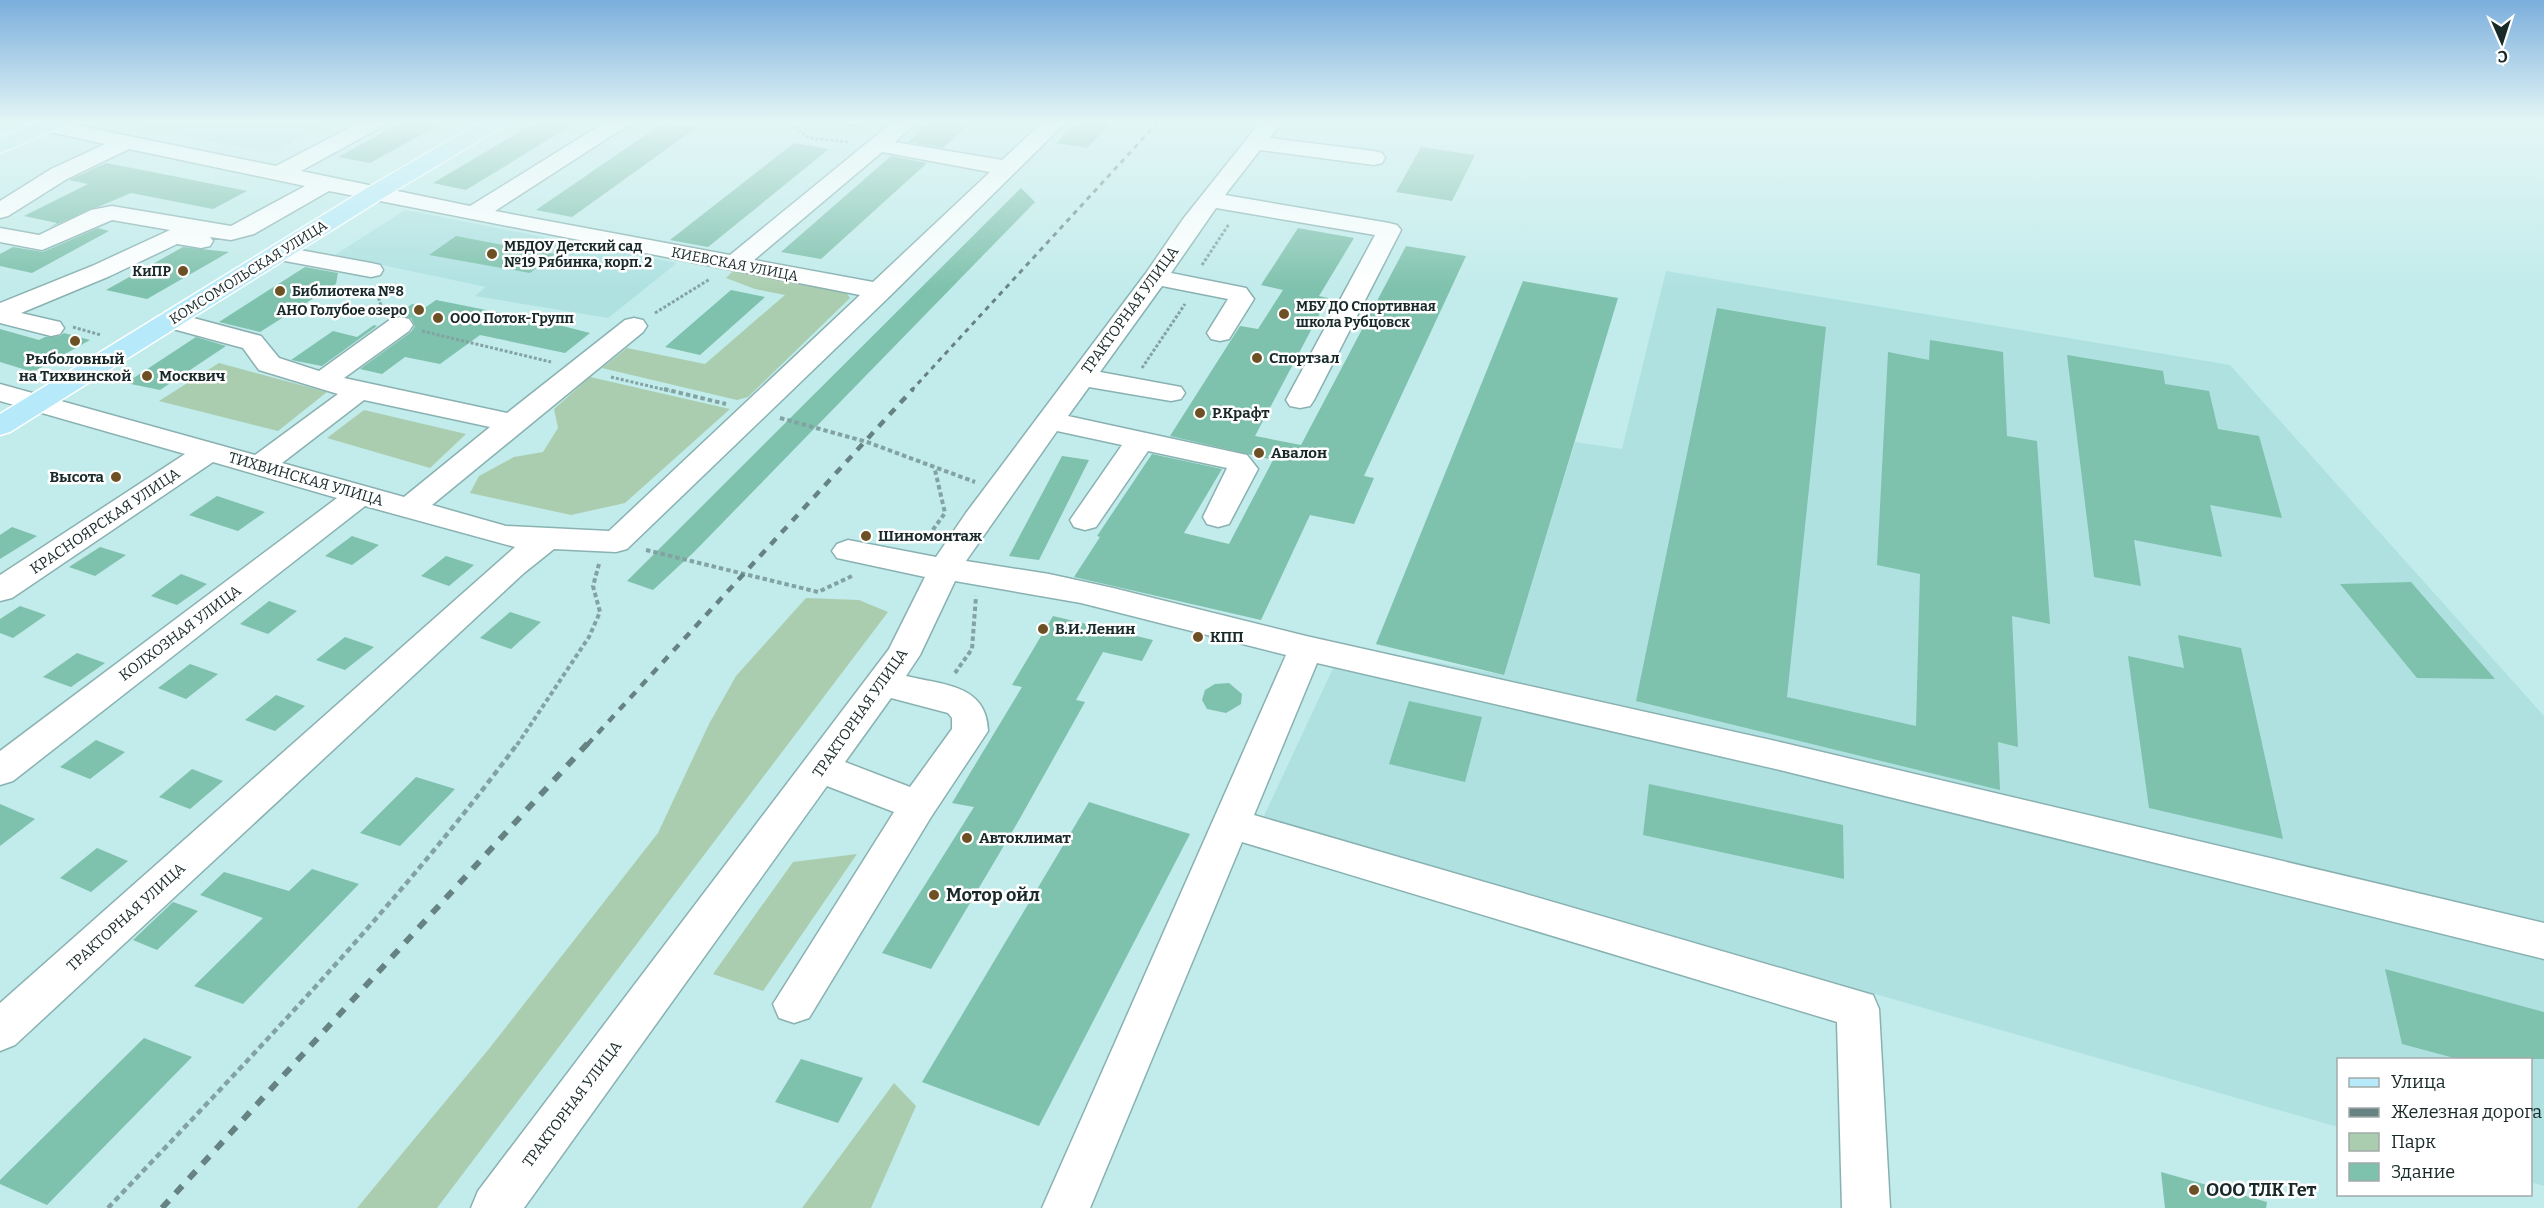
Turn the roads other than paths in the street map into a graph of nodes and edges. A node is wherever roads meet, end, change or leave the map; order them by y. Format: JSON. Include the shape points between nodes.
{"nodes":[{"id":1,"x":49,"y":177,"type":"edge"},
{"id":2,"x":54,"y":177,"type":"edge"},
{"id":3,"x":297,"y":177,"type":"edge"},
{"id":4,"x":402,"y":177,"type":"edge"},
{"id":5,"x":532,"y":177,"type":"edge"},
{"id":6,"x":839,"y":177,"type":"edge"},
{"id":7,"x":998,"y":177,"type":"edge"},
{"id":8,"x":1239,"y":177,"type":"edge"},
{"id":9,"x":326,"y":183,"type":"junction"},
{"id":10,"x":375,"y":193,"type":"junction"},
{"id":11,"x":0,"y":198,"type":"edge"},
{"id":12,"x":1226,"y":202,"type":"junction"},
{"id":13,"x":0,"y":211,"type":"edge"},
{"id":14,"x":474,"y":214,"type":"junction"},
{"id":15,"x":0,"y":235,"type":"edge"},
{"id":16,"x":250,"y":249,"type":"dead end"},
{"id":17,"x":278,"y":253,"type":"junction"},
{"id":18,"x":734,"y":264,"type":"junction"},
{"id":19,"x":371,"y":270,"type":"road end"},
{"id":20,"x":1156,"y":277,"type":"junction"},
{"id":21,"x":881,"y":291,"type":"junction"},
{"id":22,"x":0,"y":313,"type":"edge"},
{"id":23,"x":171,"y":320,"type":"junction"},
{"id":24,"x":400,"y":326,"type":"road end"},
{"id":25,"x":634,"y":326,"type":"road end"},
{"id":26,"x":51,"y":328,"type":"road end"},
{"id":27,"x":1220,"y":333,"type":"dead end"},
{"id":28,"x":1081,"y":377,"type":"junction"},
{"id":29,"x":323,"y":381,"type":"junction"},
{"id":30,"x":359,"y":391,"type":"junction"},
{"id":31,"x":0,"y":392,"type":"edge"},
{"id":32,"x":1171,"y":393,"type":"dead end"},
{"id":33,"x":1300,"y":400,"type":"dead end"},
{"id":34,"x":40,"y":403,"type":"junction"},
{"id":35,"x":1050,"y":421,"type":"junction"},
{"id":36,"x":512,"y":423,"type":"junction"},
{"id":37,"x":0,"y":426,"type":"edge"},
{"id":38,"x":1141,"y":440,"type":"junction"},
{"id":39,"x":209,"y":452,"type":"junction"},
{"id":40,"x":259,"y":466,"type":"junction"},
{"id":41,"x":360,"y":495,"type":"junction"},
{"id":42,"x":408,"y":508,"type":"junction"},
{"id":43,"x":1218,"y":518,"type":"dead end"},
{"id":44,"x":1085,"y":520,"type":"dead end"},
{"id":45,"x":547,"y":538,"type":"junction"},
{"id":46,"x":848,"y":550,"type":"dead end"},
{"id":47,"x":962,"y":570,"type":"junction"},
{"id":48,"x":0,"y":590,"type":"edge"},
{"id":49,"x":1306,"y":648,"type":"junction"},
{"id":50,"x":883,"y":683,"type":"junction"},
{"id":51,"x":822,"y":768,"type":"junction"},
{"id":52,"x":0,"y":771,"type":"edge"},
{"id":53,"x":918,"y":806,"type":"junction"},
{"id":54,"x":1229,"y":824,"type":"junction"},
{"id":55,"x":2544,"y":941,"type":"edge"},
{"id":56,"x":794,"y":1004,"type":"dead end"},
{"id":57,"x":0,"y":1031,"type":"edge"},
{"id":58,"x":495,"y":1208,"type":"edge"},
{"id":59,"x":1066,"y":1208,"type":"edge"},
{"id":60,"x":1866,"y":1208,"type":"edge"}],
"edges":[{"from":1,"to":11,"type":"street"},
{"from":2,"to":13,"type":"street"},
{"from":3,"to":9,"type":"street","name":"КИЕВСКАЯ УЛИЦА"},
{"from":4,"to":10,"type":"main road","name":"КОМСОМОЛЬСКАЯ УЛИЦА"},
{"from":5,"to":14,"type":"street"},
{"from":6,"to":18,"type":"street"},
{"from":7,"to":21,"type":"street"},
{"from":8,"to":12,"type":"street","name":"ТРАКТОРНАЯ УЛИЦА"},
{"from":9,"to":10,"type":"street","name":"КИЕВСКАЯ УЛИЦА"},
{"from":9,"to":15,"type":"street","via":[[246,229],[231,232],[112,213],[99,215],[42,243]]},
{"from":10,"to":14,"type":"street","name":"КИЕВСКАЯ УЛИЦА"},
{"from":10,"to":17,"type":"main road","name":"КОМСОМОЛЬСКАЯ УЛИЦА"},
{"from":12,"to":20,"type":"street","name":"ТРАКТОРНАЯ УЛИЦА"},
{"from":12,"to":33,"type":"street","via":[[1389,230]]},
{"from":14,"to":18,"type":"street","name":"КИЕВСКАЯ УЛИЦА"},
{"from":16,"to":22,"type":"street","via":[[174,236]]},
{"from":17,"to":19,"type":"street"},
{"from":17,"to":23,"type":"main road","name":"КОМСОМОЛЬСКАЯ УЛИЦА"},
{"from":18,"to":21,"type":"street","name":"КИЕВСКАЯ УЛИЦА"},
{"from":20,"to":27,"type":"street","via":[[1237,293],[1241,299]]},
{"from":20,"to":28,"type":"street","name":"ТРАКТОРНАЯ УЛИЦА"},
{"from":21,"to":45,"type":"street","name":"ТИХВИНСКАЯ УЛИЦА","via":[[616,542]]},
{"from":22,"to":26,"type":"street"},
{"from":23,"to":29,"type":"street","via":[[252,342],[269,364]]},
{"from":23,"to":34,"type":"main road","name":"КОМСОМОЛЬСКАЯ УЛИЦА"},
{"from":24,"to":29,"type":"street"},
{"from":25,"to":36,"type":"street"},
{"from":28,"to":32,"type":"street"},
{"from":28,"to":35,"type":"street","name":"ТРАКТОРНАЯ УЛИЦА"},
{"from":29,"to":30,"type":"street"},
{"from":30,"to":36,"type":"street"},
{"from":30,"to":40,"type":"street"},
{"from":31,"to":34,"type":"street","name":"ТИХВИНСКАЯ УЛИЦА"},
{"from":34,"to":37,"type":"main road","name":"КОМСОМОЛЬСКАЯ УЛИЦА"},
{"from":34,"to":39,"type":"street","name":"ТИХВИНСКАЯ УЛИЦА"},
{"from":35,"to":38,"type":"street"},
{"from":35,"to":47,"type":"street","name":"ТРАКТОРНАЯ УЛИЦА","via":[[1000,491]]},
{"from":36,"to":42,"type":"street"},
{"from":38,"to":43,"type":"street","via":[[1236,460],[1243,469]]},
{"from":38,"to":44,"type":"street"},
{"from":39,"to":40,"type":"street","name":"ТИХВИНСКАЯ УЛИЦА"},
{"from":39,"to":48,"type":"street","name":"КРАСНОЯРСКАЯ УЛИЦА"},
{"from":40,"to":41,"type":"street","name":"ТИХВИНСКАЯ УЛИЦА"},
{"from":41,"to":42,"type":"street","name":"ТИХВИНСКАЯ УЛИЦА"},
{"from":41,"to":52,"type":"street","name":"КОЛХОЗНАЯ УЛИЦА"},
{"from":42,"to":45,"type":"street","name":"ТИХВИНСКАЯ УЛИЦА","via":[[506,536]]},
{"from":45,"to":57,"type":"street","name":"ТРАКТОРНАЯ УЛИЦА"},
{"from":46,"to":47,"type":"street","via":[[897,562]]},
{"from":47,"to":49,"type":"street","via":[[1067,589]]},
{"from":47,"to":50,"type":"street","name":"ТРАКТОРНАЯ УЛИЦА"},
{"from":49,"to":54,"type":"street"},
{"from":49,"to":55,"type":"street","via":[[1795,760]]},
{"from":50,"to":51,"type":"street","name":"ТРАКТОРНАЯ УЛИЦА"},
{"from":50,"to":53,"type":"street","via":[[960,703],[970,714],[970,731]]},
{"from":51,"to":53,"type":"street"},
{"from":51,"to":58,"type":"street","name":"ТРАКТОРНАЯ УЛИЦА"},
{"from":53,"to":56,"type":"street"},
{"from":54,"to":59,"type":"street"},
{"from":54,"to":60,"type":"street","via":[[1858,1009]]}]}
